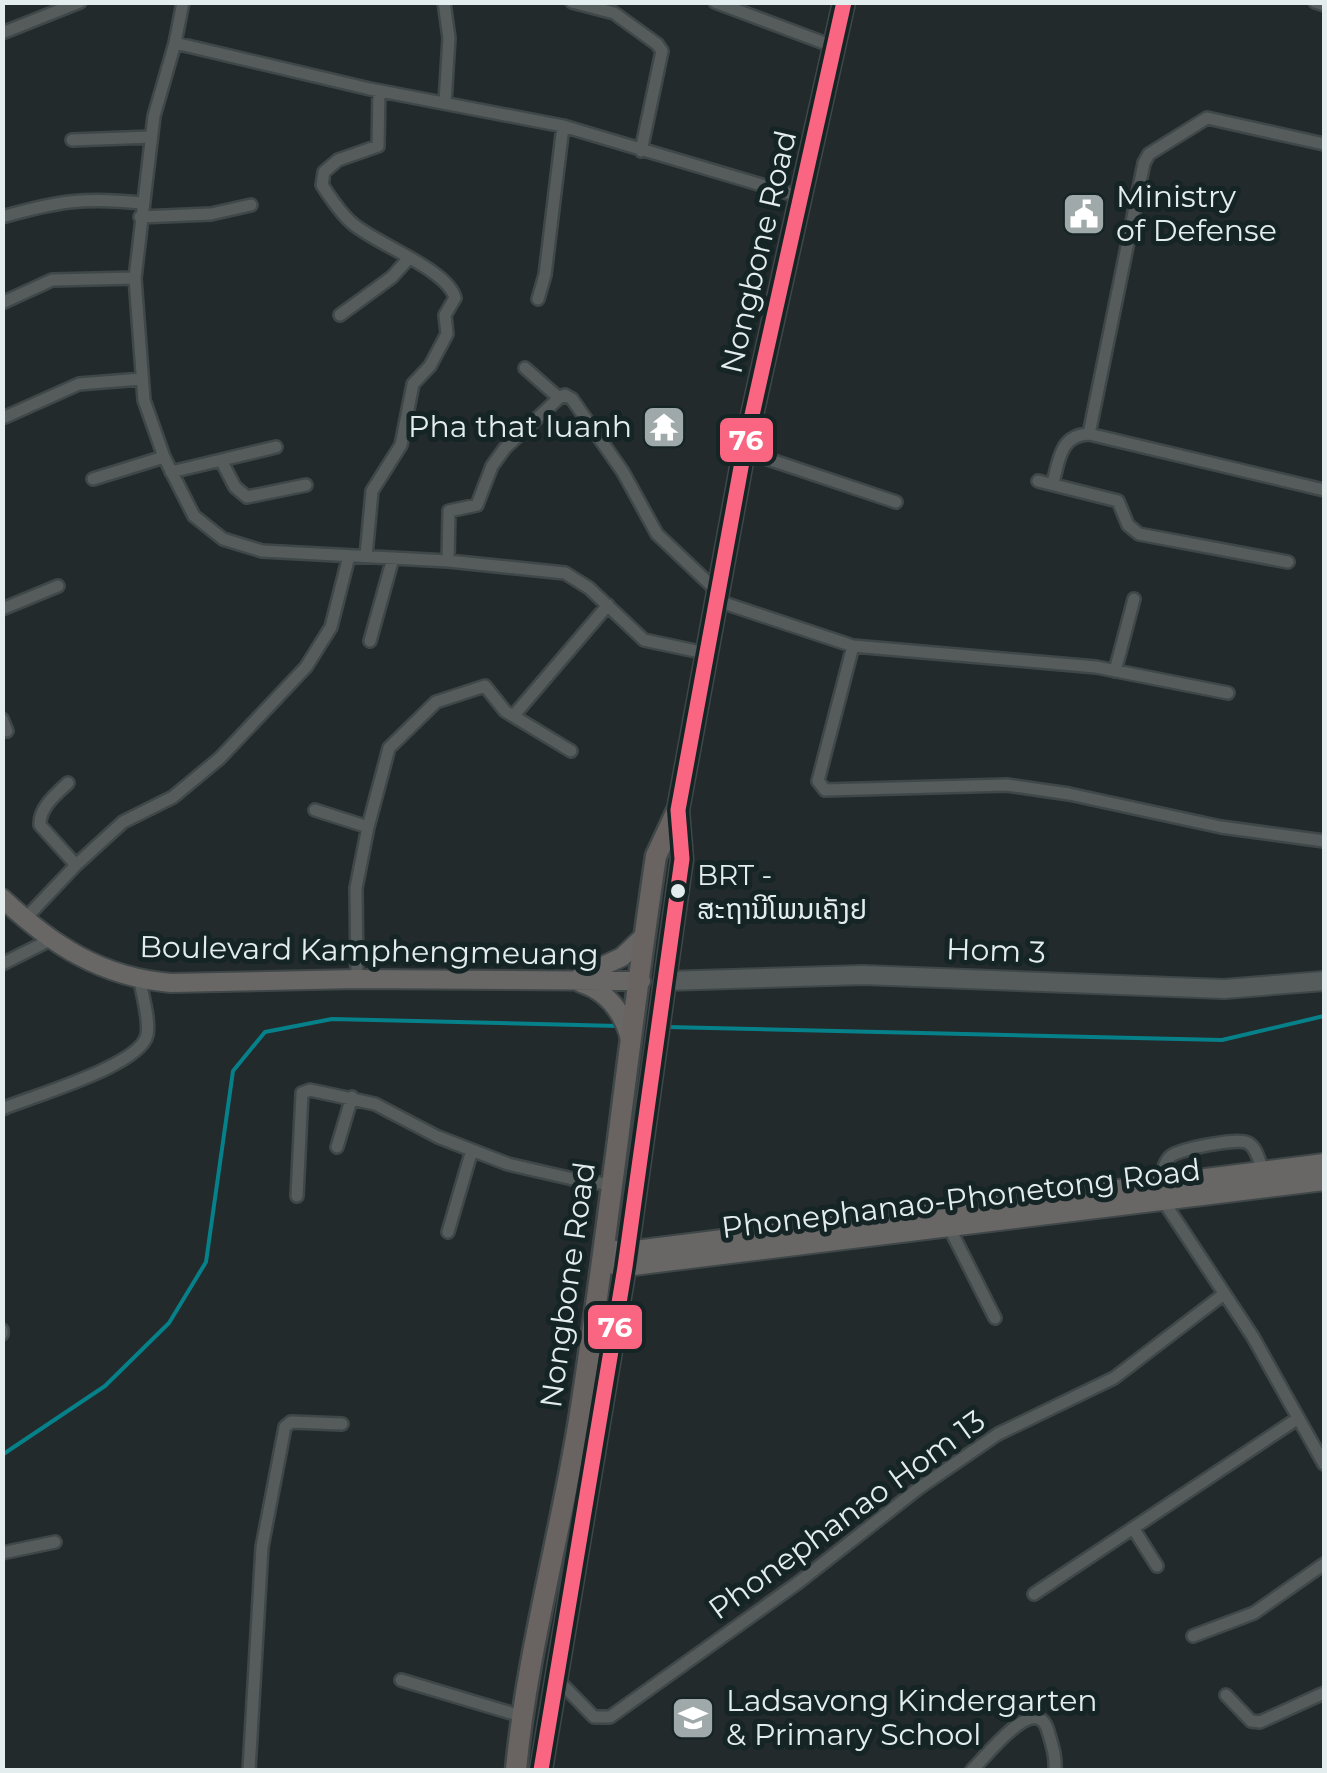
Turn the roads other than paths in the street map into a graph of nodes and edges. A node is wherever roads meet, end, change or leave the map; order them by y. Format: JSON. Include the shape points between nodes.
{"nodes":[{"id":1,"x":80,"y":2,"type":"edge"},
{"id":2,"x":183,"y":2,"type":"edge"},
{"id":3,"x":444,"y":2,"type":"edge"},
{"id":4,"x":572,"y":2,"type":"edge"},
{"id":5,"x":715,"y":2,"type":"edge"},
{"id":6,"x":844,"y":2,"type":"edge"},
{"id":7,"x":1315,"y":2,"type":"edge"},
{"id":8,"x":1324,"y":4,"type":"edge"},
{"id":9,"x":2,"y":33,"type":"edge"},
{"id":10,"x":175,"y":43,"type":"junction"},
{"id":11,"x":835,"y":47,"type":"junction"},
{"id":12,"x":379,"y":91,"type":"junction"},
{"id":13,"x":446,"y":102,"type":"junction"},
{"id":14,"x":564,"y":126,"type":"junction"},
{"id":15,"x":151,"y":137,"type":"junction"},
{"id":16,"x":72,"y":140,"type":"dead end"},
{"id":17,"x":1324,"y":144,"type":"edge"},
{"id":18,"x":642,"y":151,"type":"junction"},
{"id":19,"x":802,"y":197,"type":"junction"},
{"id":20,"x":142,"y":202,"type":"junction"},
{"id":21,"x":251,"y":205,"type":"dead end"},
{"id":22,"x":140,"y":216,"type":"junction"},
{"id":23,"x":2,"y":218,"type":"edge"},
{"id":24,"x":409,"y":258,"type":"junction"},
{"id":25,"x":135,"y":278,"type":"junction"},
{"id":26,"x":538,"y":299,"type":"dead end"},
{"id":27,"x":2,"y":303,"type":"edge"},
{"id":28,"x":340,"y":315,"type":"dead end"},
{"id":29,"x":525,"y":368,"type":"dead end"},
{"id":30,"x":140,"y":379,"type":"junction"},
{"id":31,"x":560,"y":398,"type":"junction"},
{"id":32,"x":5,"y":417,"type":"edge"},
{"id":33,"x":1089,"y":434,"type":"junction"},
{"id":34,"x":276,"y":447,"type":"dead end"},
{"id":35,"x":744,"y":452,"type":"junction"},
{"id":36,"x":164,"y":457,"type":"junction"},
{"id":37,"x":221,"y":460,"type":"junction"},
{"id":38,"x":171,"y":472,"type":"junction"},
{"id":39,"x":93,"y":479,"type":"dead end"},
{"id":40,"x":1038,"y":482,"type":"dead end"},
{"id":41,"x":1053,"y":483,"type":"junction"},
{"id":42,"x":306,"y":485,"type":"dead end"},
{"id":43,"x":1324,"y":490,"type":"edge"},
{"id":44,"x":896,"y":502,"type":"dead end"},
{"id":45,"x":349,"y":556,"type":"junction"},
{"id":46,"x":366,"y":556,"type":"junction"},
{"id":47,"x":392,"y":558,"type":"junction"},
{"id":48,"x":448,"y":561,"type":"junction"},
{"id":49,"x":1288,"y":562,"type":"dead end"},
{"id":50,"x":58,"y":586,"type":"dead end"},
{"id":51,"x":716,"y":596,"type":"junction"},
{"id":52,"x":1134,"y":599,"type":"dead end"},
{"id":53,"x":608,"y":605,"type":"junction"},
{"id":54,"x":2,"y":609,"type":"edge"},
{"id":55,"x":370,"y":641,"type":"dead end"},
{"id":56,"x":853,"y":646,"type":"junction"},
{"id":57,"x":705,"y":653,"type":"junction"},
{"id":58,"x":1116,"y":671,"type":"junction"},
{"id":59,"x":1228,"y":693,"type":"dead end"},
{"id":60,"x":515,"y":714,"type":"junction"},
{"id":61,"x":571,"y":750,"type":"dead end"},
{"id":62,"x":68,"y":782,"type":"dead end"},
{"id":63,"x":315,"y":810,"type":"dead end"},
{"id":64,"x":678,"y":810,"type":"junction"},
{"id":65,"x":368,"y":827,"type":"junction"},
{"id":66,"x":1324,"y":841,"type":"edge"},
{"id":67,"x":76,"y":864,"type":"junction"},
{"id":68,"x":2,"y":898,"type":"edge"},
{"id":69,"x":24,"y":919,"type":"junction"},
{"id":70,"x":644,"y":936,"type":"junction"},
{"id":71,"x":50,"y":940,"type":"junction"},
{"id":72,"x":2,"y":964,"type":"edge"},
{"id":73,"x":357,"y":979,"type":"junction"},
{"id":74,"x":140,"y":980,"type":"junction"},
{"id":75,"x":571,"y":980,"type":"junction"},
{"id":76,"x":640,"y":981,"type":"junction"},
{"id":77,"x":666,"y":981,"type":"junction"},
{"id":78,"x":1324,"y":981,"type":"edge"},
{"id":79,"x":631,"y":1050,"type":"junction"},
{"id":80,"x":352,"y":1097,"type":"junction"},
{"id":81,"x":2,"y":1109,"type":"edge"},
{"id":82,"x":337,"y":1147,"type":"dead end"},
{"id":83,"x":472,"y":1150,"type":"junction"},
{"id":84,"x":1324,"y":1162,"type":"edge"},
{"id":85,"x":1262,"y":1171,"type":"junction"},
{"id":86,"x":1324,"y":1181,"type":"edge"},
{"id":87,"x":612,"y":1184,"type":"junction"},
{"id":88,"x":1163,"y":1193,"type":"junction"},
{"id":89,"x":297,"y":1196,"type":"dead end"},
{"id":90,"x":950,"y":1229,"type":"junction"},
{"id":91,"x":448,"y":1232,"type":"dead end"},
{"id":92,"x":615,"y":1257,"type":"junction"},
{"id":93,"x":1224,"y":1294,"type":"junction"},
{"id":94,"x":995,"y":1318,"type":"dead end"},
{"id":95,"x":1297,"y":1418,"type":"junction"},
{"id":96,"x":342,"y":1424,"type":"dead end"},
{"id":97,"x":1324,"y":1464,"type":"edge"},
{"id":98,"x":1133,"y":1528,"type":"junction"},
{"id":99,"x":55,"y":1542,"type":"dead end"},
{"id":100,"x":2,"y":1553,"type":"edge"},
{"id":101,"x":1324,"y":1564,"type":"edge"},
{"id":102,"x":1157,"y":1566,"type":"dead end"},
{"id":103,"x":1034,"y":1594,"type":"dead end"},
{"id":104,"x":1193,"y":1636,"type":"dead end"},
{"id":105,"x":401,"y":1680,"type":"dead end"},
{"id":106,"x":558,"y":1682,"type":"junction"},
{"id":107,"x":1324,"y":1693,"type":"edge"},
{"id":108,"x":1226,"y":1695,"type":"dead end"},
{"id":109,"x":521,"y":1716,"type":"junction"},
{"id":110,"x":249,"y":1770,"type":"edge"},
{"id":111,"x":516,"y":1770,"type":"edge"},
{"id":112,"x":541,"y":1770,"type":"edge"},
{"id":113,"x":972,"y":1770,"type":"edge"},
{"id":114,"x":1055,"y":1770,"type":"edge"}],
"edges":[{"from":1,"to":9,"type":"street"},
{"from":2,"to":10,"type":"street"},
{"from":3,"to":13,"type":"street"},
{"from":4,"to":18,"type":"street","via":[[614,12],[662,51]]},
{"from":5,"to":11,"type":"street"},
{"from":6,"to":11,"type":"highway","name":"Nongbone Road"},
{"from":7,"to":8,"type":"street"},
{"from":10,"to":12,"type":"street"},
{"from":10,"to":15,"type":"street"},
{"from":11,"to":19,"type":"highway","name":"Nongbone Road"},
{"from":12,"to":13,"type":"street"},
{"from":12,"to":24,"type":"street","via":[[378,146],[338,160],[324,172],[322,186],[349,221]]},
{"from":13,"to":14,"type":"street"},
{"from":14,"to":18,"type":"street"},
{"from":14,"to":26,"type":"street"},
{"from":15,"to":16,"type":"street"},
{"from":15,"to":20,"type":"street"},
{"from":17,"to":33,"type":"street","via":[[1207,118],[1148,154]]},
{"from":18,"to":19,"type":"street"},
{"from":19,"to":35,"type":"highway","name":"Nongbone Road"},
{"from":20,"to":22,"type":"street"},
{"from":20,"to":23,"type":"street","via":[[90,198]]},
{"from":21,"to":22,"type":"street","via":[[211,214]]},
{"from":22,"to":25,"type":"street"},
{"from":24,"to":28,"type":"street"},
{"from":24,"to":46,"type":"street","via":[[452,288],[454,298],[445,314],[448,334],[413,384],[401,445],[372,491]]},
{"from":25,"to":27,"type":"street","via":[[52,280]]},
{"from":25,"to":30,"type":"street"},
{"from":29,"to":31,"type":"street"},
{"from":30,"to":32,"type":"street","via":[[79,384]]},
{"from":30,"to":36,"type":"street"},
{"from":31,"to":48,"type":"street","via":[[505,448],[478,505],[448,511]]},
{"from":31,"to":51,"type":"street","via":[[572,398],[658,534]]},
{"from":33,"to":41,"type":"street","via":[[1076,434],[1062,446]]},
{"from":33,"to":43,"type":"street"},
{"from":34,"to":37,"type":"street"},
{"from":35,"to":44,"type":"street"},
{"from":35,"to":51,"type":"highway","name":"Nongbone Road"},
{"from":36,"to":38,"type":"street"},
{"from":36,"to":39,"type":"street"},
{"from":37,"to":38,"type":"street"},
{"from":37,"to":42,"type":"street","via":[[247,497]]},
{"from":38,"to":45,"type":"street","via":[[194,516],[222,539],[262,551]]},
{"from":40,"to":41,"type":"street"},
{"from":41,"to":49,"type":"street","via":[[1118,500],[1138,534]]},
{"from":45,"to":46,"type":"street"},
{"from":45,"to":67,"type":"street","via":[[331,627],[306,667],[220,758],[173,797],[123,822]]},
{"from":46,"to":47,"type":"street"},
{"from":47,"to":48,"type":"street"},
{"from":47,"to":55,"type":"street"},
{"from":48,"to":53,"type":"street","via":[[565,573]]},
{"from":50,"to":54,"type":"street"},
{"from":51,"to":56,"type":"street"},
{"from":51,"to":57,"type":"highway","name":"Nongbone Road"},
{"from":52,"to":58,"type":"street"},
{"from":53,"to":57,"type":"street","via":[[644,640]]},
{"from":53,"to":60,"type":"street"},
{"from":56,"to":58,"type":"street"},
{"from":56,"to":66,"type":"street","via":[[818,781],[825,790],[1007,785]]},
{"from":57,"to":64,"type":"highway","name":"Nongbone Road"},
{"from":58,"to":59,"type":"street"},
{"from":60,"to":61,"type":"street"},
{"from":60,"to":65,"type":"street","via":[[485,686],[436,702],[389,748]]},
{"from":62,"to":67,"type":"street","via":[[47,805],[40,826]]},
{"from":63,"to":65,"type":"street"},
{"from":64,"to":70,"type":"highway","name":"Nongbone Road","via":[[656,856]]},
{"from":64,"to":77,"type":"highway","name":"Nongbone Road","via":[[682,859]]},
{"from":65,"to":73,"type":"street","via":[[356,888]]},
{"from":67,"to":69,"type":"street"},
{"from":68,"to":69,"type":"main road","name":"Boulevard Kamphengmeuang"},
{"from":69,"to":71,"type":"main road","name":"Boulevard Kamphengmeuang"},
{"from":70,"to":75,"type":"main road","via":[[622,957]]},
{"from":70,"to":76,"type":"highway","name":"Nongbone Road"},
{"from":71,"to":72,"type":"street"},
{"from":71,"to":74,"type":"main road","name":"Boulevard Kamphengmeuang"},
{"from":73,"to":74,"type":"main road","name":"Boulevard Kamphengmeuang"},
{"from":73,"to":75,"type":"main road","name":"Boulevard Kamphengmeuang"},
{"from":74,"to":81,"type":"street","via":[[147,1025],[130,1057]]},
{"from":75,"to":76,"type":"main road","name":"Boulevard Kamphengmeuang"},
{"from":75,"to":79,"type":"main road","via":[[614,1003]]},
{"from":76,"to":77,"type":"highway"},
{"from":76,"to":79,"type":"highway","name":"Nongbone Road"},
{"from":77,"to":78,"type":"street","name":"Hom 3","via":[[863,975],[1224,989]]},
{"from":77,"to":92,"type":"highway","name":"Nongbone Road"},
{"from":79,"to":87,"type":"highway","name":"Nongbone Road"},
{"from":80,"to":82,"type":"street"},
{"from":80,"to":83,"type":"street"},
{"from":80,"to":89,"type":"street","via":[[302,1093]]},
{"from":83,"to":87,"type":"street","via":[[508,1164]]},
{"from":83,"to":91,"type":"street"},
{"from":84,"to":85,"type":"main road","name":"Phonephanao-Phonetong Road"},
{"from":85,"to":88,"type":"main road","name":"Phonephanao-Phonetong Road"},
{"from":85,"to":88,"type":"street","via":[[1255,1150],[1239,1140],[1171,1156]]},
{"from":86,"to":88,"type":"main road","name":"Phonephanao-Phonetong Road"},
{"from":87,"to":92,"type":"highway","name":"Nongbone Road"},
{"from":88,"to":90,"type":"main road","name":"Phonephanao-Phonetong Road"},
{"from":88,"to":92,"type":"main road","name":"Phonephanao-Phonetong Road"},
{"from":88,"to":93,"type":"street"},
{"from":90,"to":92,"type":"main road","name":"Phonephanao-Phonetong Road"},
{"from":90,"to":94,"type":"street"},
{"from":92,"to":106,"type":"highway","name":"Nongbone Road"},
{"from":92,"to":109,"type":"highway","name":"Nongbone Road"},
{"from":93,"to":95,"type":"street"},
{"from":93,"to":106,"type":"street","name":"Phonephanao Hom 13","via":[[1114,1378],[998,1434],[919,1488],[610,1717],[594,1717]]},
{"from":95,"to":97,"type":"street"},
{"from":95,"to":98,"type":"street"},
{"from":96,"to":110,"type":"street","via":[[285,1427],[262,1546]]},
{"from":98,"to":102,"type":"street"},
{"from":98,"to":103,"type":"street"},
{"from":99,"to":100,"type":"street"},
{"from":101,"to":104,"type":"street","via":[[1254,1613]]},
{"from":105,"to":109,"type":"street"},
{"from":106,"to":112,"type":"highway","name":"Nongbone Road"},
{"from":107,"to":108,"type":"street","via":[[1260,1722]]},
{"from":109,"to":111,"type":"highway","name":"Nongbone Road"},
{"from":113,"to":114,"type":"street","via":[[1031,1716],[1045,1722]]}]}
